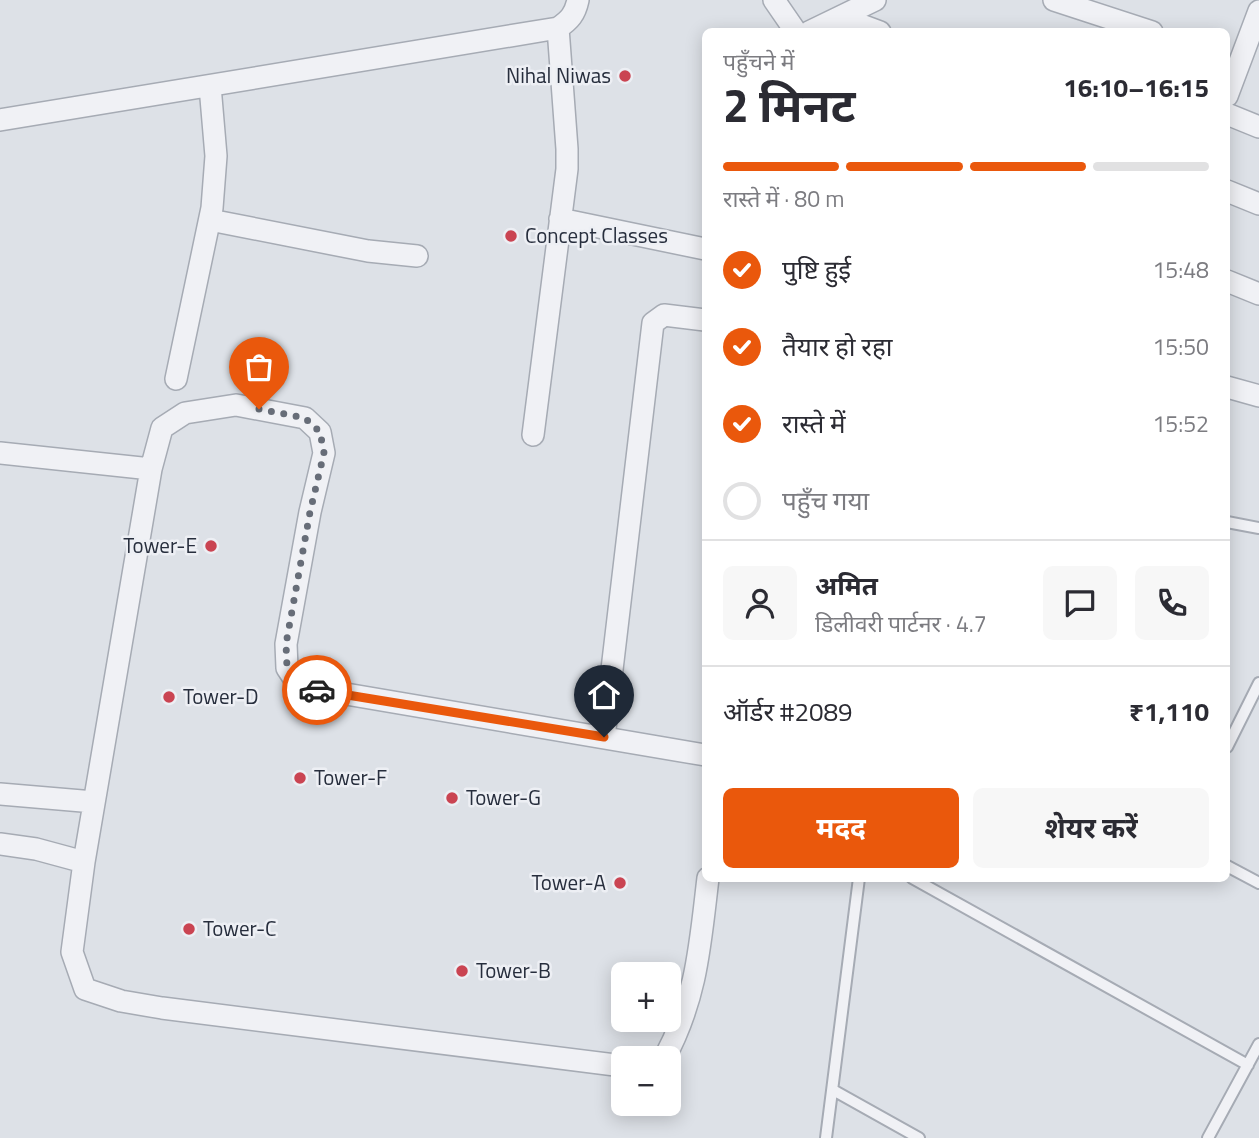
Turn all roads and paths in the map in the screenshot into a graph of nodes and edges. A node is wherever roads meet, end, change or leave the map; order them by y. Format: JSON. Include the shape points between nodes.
{"nodes":[{"id":1,"x":578,"y":0,"type":"edge"},
{"id":2,"x":774,"y":0,"type":"edge"},
{"id":3,"x":875,"y":0,"type":"edge"},
{"id":4,"x":1054,"y":0,"type":"edge"},
{"id":5,"x":1259,"y":10,"type":"edge"},
{"id":6,"x":1096,"y":15,"type":"edge"},
{"id":7,"x":840,"y":17,"type":"junction"},
{"id":8,"x":558,"y":28,"type":"junction"},
{"id":9,"x":793,"y":28,"type":"edge"},
{"id":10,"x":817,"y":28,"type":"edge"},
{"id":11,"x":869,"y":28,"type":"edge"},
{"id":12,"x":1139,"y":28,"type":"edge"},
{"id":13,"x":1254,"y":40,"type":"edge"},
{"id":14,"x":1234,"y":58,"type":"edge"},
{"id":15,"x":1230,"y":80,"type":"edge"},
{"id":16,"x":210,"y":86,"type":"junction"},
{"id":17,"x":1230,"y":115,"type":"edge"},
{"id":18,"x":0,"y":120,"type":"edge"},
{"id":19,"x":1259,"y":127,"type":"edge"},
{"id":20,"x":1230,"y":192,"type":"edge"},
{"id":21,"x":1259,"y":204,"type":"edge"},
{"id":22,"x":560,"y":219,"type":"junction"},
{"id":23,"x":210,"y":220,"type":"junction"},
{"id":24,"x":702,"y":248,"type":"edge"},
{"id":25,"x":417,"y":257,"type":"dead end"},
{"id":26,"x":1230,"y":282,"type":"edge"},
{"id":27,"x":1257,"y":288,"type":"edge"},
{"id":28,"x":702,"y":320,"type":"edge"},
{"id":29,"x":176,"y":379,"type":"dead end"},
{"id":30,"x":1230,"y":388,"type":"edge"},
{"id":31,"x":1259,"y":396,"type":"edge"},
{"id":32,"x":533,"y":435,"type":"dead end"},
{"id":33,"x":0,"y":453,"type":"edge"},
{"id":34,"x":151,"y":469,"type":"junction"},
{"id":35,"x":1230,"y":523,"type":"edge"},
{"id":36,"x":1259,"y":528,"type":"edge"},
{"id":37,"x":1259,"y":683,"type":"edge"},
{"id":38,"x":604,"y":737,"type":"junction"},
{"id":39,"x":1230,"y":741,"type":"edge"},
{"id":40,"x":702,"y":754,"type":"edge"},
{"id":41,"x":0,"y":794,"type":"edge"},
{"id":42,"x":94,"y":802,"type":"junction"},
{"id":43,"x":0,"y":844,"type":"edge"},
{"id":44,"x":84,"y":862,"type":"junction"},
{"id":45,"x":1230,"y":868,"type":"edge"},
{"id":46,"x":708,"y":882,"type":"edge"},
{"id":47,"x":859,"y":882,"type":"edge"},
{"id":48,"x":919,"y":882,"type":"edge"},
{"id":49,"x":1259,"y":883,"type":"edge"},
{"id":50,"x":1259,"y":1044,"type":"edge"},
{"id":51,"x":671,"y":1046,"type":"edge"},
{"id":52,"x":611,"y":1064,"type":"edge"},
{"id":53,"x":1248,"y":1065,"type":"junction"},
{"id":54,"x":833,"y":1090,"type":"junction"},
{"id":55,"x":825,"y":1138,"type":"edge"},
{"id":56,"x":919,"y":1138,"type":"edge"},
{"id":57,"x":1208,"y":1138,"type":"edge"}],
"edges":[{"from":1,"to":8,"type":"street","via":[[575,12]]},
{"from":2,"to":9,"type":"street"},
{"from":3,"to":7,"type":"street"},
{"from":4,"to":6,"type":"street"},
{"from":5,"to":13,"type":"street"},
{"from":6,"to":12,"type":"street"},
{"from":7,"to":10,"type":"street"},
{"from":7,"to":11,"type":"street"},
{"from":8,"to":16,"type":"street"},
{"from":8,"to":22,"type":"street","via":[[568,149]]},
{"from":13,"to":14,"type":"street"},
{"from":14,"to":15,"type":"street"},
{"from":16,"to":18,"type":"street"},
{"from":16,"to":23,"type":"street","via":[[216,156]]},
{"from":17,"to":19,"type":"street"},
{"from":20,"to":21,"type":"street"},
{"from":22,"to":24,"type":"street"},
{"from":22,"to":32,"type":"street"},
{"from":23,"to":25,"type":"street"},
{"from":23,"to":29,"type":"street"},
{"from":26,"to":27,"type":"street"},
{"from":28,"to":38,"type":"street","via":[[664,315],[653,323]]},
{"from":30,"to":31,"type":"street"},
{"from":33,"to":34,"type":"street"},
{"from":34,"to":38,"type":"street","via":[[162,428],[185,413],[236,405],[305,418],[320,432],[324,453],[286,644],[287,668],[299,686]]},
{"from":34,"to":42,"type":"street"},
{"from":35,"to":36,"type":"lane"},
{"from":37,"to":39,"type":"lane"},
{"from":38,"to":40,"type":"street"},
{"from":41,"to":42,"type":"street"},
{"from":42,"to":44,"type":"street"},
{"from":43,"to":44,"type":"street"},
{"from":44,"to":52,"type":"street","via":[[72,951],[85,989],[162,1008]]},
{"from":45,"to":49,"type":"lane"},
{"from":46,"to":51,"type":"street","via":[[697,971]]},
{"from":47,"to":54,"type":"lane"},
{"from":48,"to":53,"type":"lane"},
{"from":50,"to":53,"type":"lane"},
{"from":53,"to":57,"type":"lane"},
{"from":54,"to":55,"type":"lane"},
{"from":54,"to":56,"type":"lane"}]}
